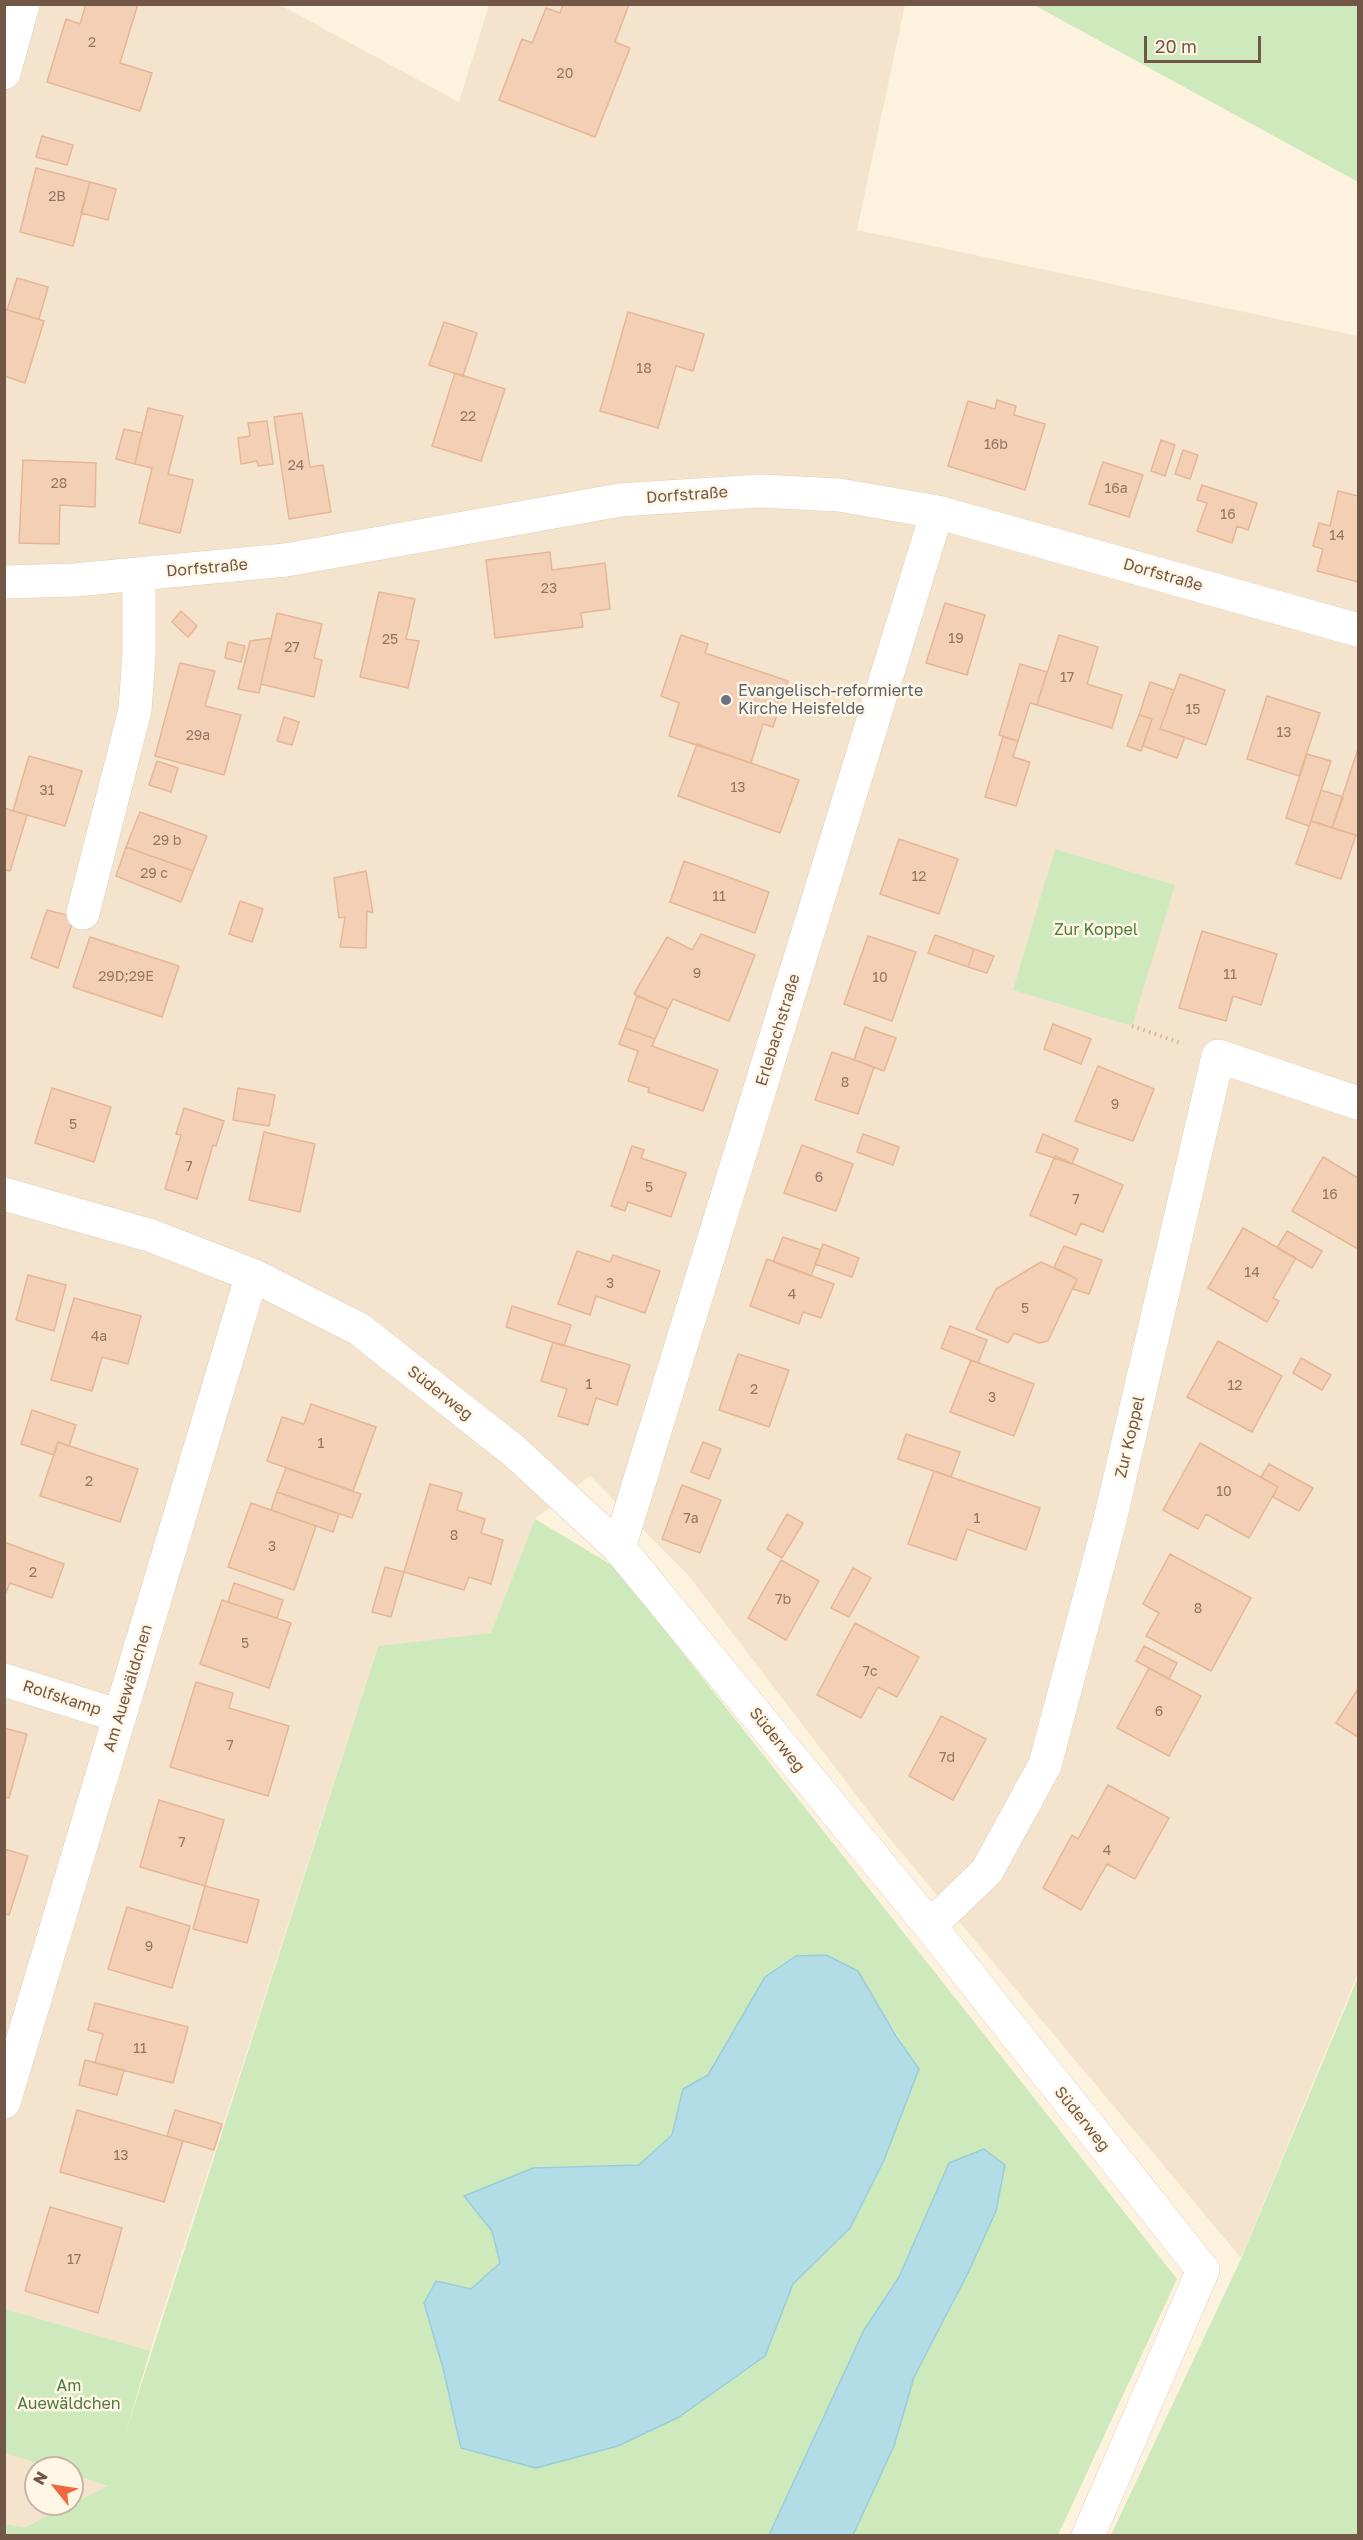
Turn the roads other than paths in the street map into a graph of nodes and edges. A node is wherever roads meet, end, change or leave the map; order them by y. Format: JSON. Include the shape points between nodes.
{"nodes":[{"id":1,"x":23,"y":4,"type":"edge"},
{"id":2,"x":4,"y":73,"type":"edge"},
{"id":3,"x":937,"y":512,"type":"junction"},
{"id":4,"x":139,"y":574,"type":"junction"},
{"id":5,"x":4,"y":582,"type":"edge"},
{"id":6,"x":1359,"y":630,"type":"edge"},
{"id":7,"x":83,"y":914,"type":"dead end"},
{"id":8,"x":1359,"y":1103,"type":"edge"},
{"id":9,"x":4,"y":1194,"type":"edge"},
{"id":10,"x":252,"y":1275,"type":"junction"},
{"id":11,"x":618,"y":1548,"type":"junction"},
{"id":12,"x":4,"y":1680,"type":"edge"},
{"id":13,"x":120,"y":1716,"type":"junction"},
{"id":14,"x":930,"y":1926,"type":"junction"},
{"id":15,"x":4,"y":2102,"type":"edge"},
{"id":16,"x":1088,"y":2535,"type":"edge"}],
"edges":[{"from":1,"to":2,"type":"street"},
{"from":3,"to":4,"type":"street","name":"Dorfstraße","via":[[838,495],[760,490],[620,500],[286,560]]},
{"from":3,"to":6,"type":"street","name":"Dorfstraße"},
{"from":3,"to":11,"type":"street","name":"Erlebachstraße"},
{"from":4,"to":5,"type":"street","name":"Dorfstraße"},
{"from":4,"to":7,"type":"street","via":[[135,710]]},
{"from":8,"to":14,"type":"street","name":"Zur Koppel","via":[[1218,1056],[1109,1524],[1045,1765],[987,1871]]},
{"from":9,"to":10,"type":"street","name":"Süderweg","via":[[152,1236]]},
{"from":10,"to":11,"type":"street","name":"Süderweg","via":[[359,1329],[514,1451]]},
{"from":10,"to":13,"type":"street","name":"Am Auewäldchen"},
{"from":11,"to":14,"type":"street","name":"Süderweg"},
{"from":12,"to":13,"type":"street","name":"Rolfskamp"},
{"from":13,"to":15,"type":"street","name":"Am Auewäldchen"},
{"from":14,"to":16,"type":"street","name":"Süderweg","via":[[1203,2270]]}]}
